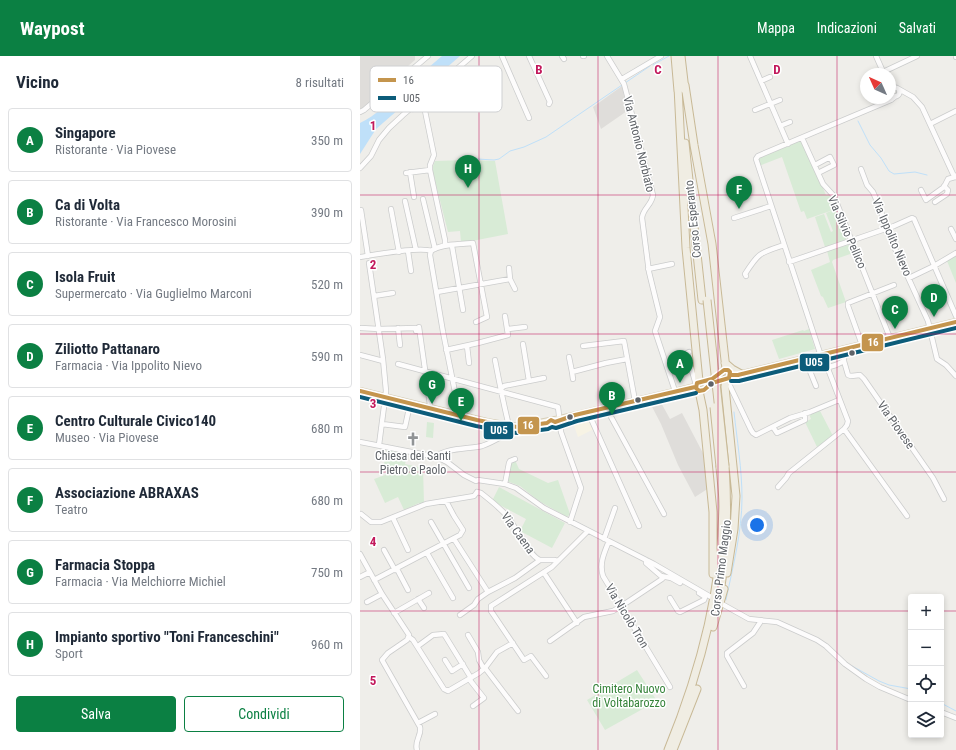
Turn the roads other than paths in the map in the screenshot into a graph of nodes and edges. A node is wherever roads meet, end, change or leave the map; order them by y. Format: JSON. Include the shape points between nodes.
{"nodes":[{"id":1,"x":428,"y":56,"type":"edge"},
{"id":2,"x":472,"y":56,"type":"edge"},
{"id":3,"x":502,"y":56,"type":"edge"},
{"id":4,"x":529,"y":56,"type":"edge"},
{"id":5,"x":607,"y":56,"type":"edge"},
{"id":6,"x":661,"y":56,"type":"edge"},
{"id":7,"x":675,"y":56,"type":"edge"},
{"id":8,"x":681,"y":56,"type":"edge"},
{"id":9,"x":876,"y":56,"type":"edge"},
{"id":10,"x":917,"y":56,"type":"edge"},
{"id":11,"x":752,"y":57,"type":"edge"},
{"id":12,"x":416,"y":66,"type":"edge"},
{"id":13,"x":460,"y":66,"type":"edge"},
{"id":14,"x":881,"y":68,"type":"edge"},
{"id":15,"x":893,"y":68,"type":"edge"},
{"id":16,"x":770,"y":77,"type":"dead end"},
{"id":17,"x":622,"y":80,"type":"junction"},
{"id":18,"x":761,"y":81,"type":"junction"},
{"id":19,"x":681,"y":86,"type":"junction"},
{"id":20,"x":896,"y":88,"type":"joint"},
{"id":21,"x":906,"y":93,"type":"junction"},
{"id":22,"x":897,"y":95,"type":"joint"},
{"id":23,"x":780,"y":100,"type":"dead end"},
{"id":24,"x":370,"y":104,"type":"edge"},
{"id":25,"x":549,"y":104,"type":"dead end"},
{"id":26,"x":770,"y":104,"type":"junction"},
{"id":27,"x":878,"y":104,"type":"edge"},
{"id":28,"x":755,"y":110,"type":"dead end"},
{"id":29,"x":956,"y":111,"type":"edge"},
{"id":30,"x":360,"y":112,"type":"edge"},
{"id":31,"x":407,"y":112,"type":"edge"},
{"id":32,"x":408,"y":112,"type":"edge"},
{"id":33,"x":425,"y":112,"type":"edge"},
{"id":34,"x":403,"y":115,"type":"junction"},
{"id":35,"x":529,"y":118,"type":"dead end"},
{"id":36,"x":790,"y":122,"type":"dead end"},
{"id":37,"x":930,"y":124,"type":"junction"},
{"id":38,"x":780,"y":126,"type":"junction"},
{"id":39,"x":802,"y":138,"type":"junction"},
{"id":40,"x":788,"y":144,"type":"junction"},
{"id":41,"x":814,"y":165,"type":"junction"},
{"id":42,"x":360,"y":168,"type":"edge"},
{"id":43,"x":861,"y":169,"type":"dead end"},
{"id":44,"x":430,"y":170,"type":"junction"},
{"id":45,"x":818,"y":172,"type":"junction"},
{"id":46,"x":956,"y":177,"type":"edge"},
{"id":47,"x":944,"y":186,"type":"junction"},
{"id":48,"x":920,"y":190,"type":"dead end"},
{"id":49,"x":414,"y":197,"type":"dead end"},
{"id":50,"x":423,"y":199,"type":"dead end"},
{"id":51,"x":405,"y":201,"type":"dead end"},
{"id":52,"x":935,"y":202,"type":"dead end"},
{"id":53,"x":771,"y":206,"type":"junction"},
{"id":54,"x":391,"y":209,"type":"dead end"},
{"id":55,"x":361,"y":210,"type":"dead end"},
{"id":56,"x":734,"y":218,"type":"dead end"},
{"id":57,"x":886,"y":229,"type":"junction"},
{"id":58,"x":951,"y":230,"type":"dead end"},
{"id":59,"x":956,"y":239,"type":"edge"},
{"id":60,"x":851,"y":241,"type":"junction"},
{"id":61,"x":784,"y":245,"type":"junction"},
{"id":62,"x":445,"y":246,"type":"junction"},
{"id":63,"x":452,"y":246,"type":"junction"},
{"id":64,"x":416,"y":250,"type":"junction"},
{"id":65,"x":433,"y":250,"type":"junction"},
{"id":66,"x":408,"y":251,"type":"junction"},
{"id":67,"x":399,"y":252,"type":"junction"},
{"id":68,"x":956,"y":253,"type":"edge"},
{"id":69,"x":368,"y":256,"type":"junction"},
{"id":70,"x":360,"y":257,"type":"edge"},
{"id":71,"x":789,"y":262,"type":"junction"},
{"id":72,"x":368,"y":263,"type":"dead end"},
{"id":73,"x":672,"y":264,"type":"dead end"},
{"id":74,"x":934,"y":266,"type":"junction"},
{"id":75,"x":509,"y":268,"type":"dead end"},
{"id":76,"x":648,"y":270,"type":"junction"},
{"id":77,"x":411,"y":271,"type":"dead end"},
{"id":78,"x":746,"y":276,"type":"dead end"},
{"id":79,"x":909,"y":278,"type":"junction"},
{"id":80,"x":510,"y":279,"type":"junction"},
{"id":81,"x":481,"y":284,"type":"junction"},
{"id":82,"x":894,"y":285,"type":"dead end"},
{"id":83,"x":458,"y":288,"type":"junction"},
{"id":84,"x":515,"y":288,"type":"dead end"},
{"id":85,"x":437,"y":292,"type":"junction"},
{"id":86,"x":393,"y":293,"type":"dead end"},
{"id":87,"x":873,"y":293,"type":"junction"},
{"id":88,"x":374,"y":296,"type":"junction"},
{"id":89,"x":463,"y":310,"type":"dead end"},
{"id":90,"x":506,"y":316,"type":"dead end"},
{"id":91,"x":956,"y":316,"type":"edge"},
{"id":92,"x":476,"y":322,"type":"dead end"},
{"id":93,"x":956,"y":322,"type":"edge"},
{"id":94,"x":526,"y":327,"type":"dead end"},
{"id":95,"x":361,"y":328,"type":"dead end"},
{"id":96,"x":398,"y":328,"type":"junction"},
{"id":97,"x":930,"y":328,"type":"junction"},
{"id":98,"x":379,"y":329,"type":"junction"},
{"id":99,"x":508,"y":329,"type":"junction"},
{"id":100,"x":890,"y":338,"type":"junction"},
{"id":101,"x":523,"y":344,"type":"dead end"},
{"id":102,"x":400,"y":345,"type":"dead end"},
{"id":103,"x":862,"y":345,"type":"junction"},
{"id":104,"x":467,"y":346,"type":"junction"},
{"id":105,"x":583,"y":346,"type":"dead end"},
{"id":106,"x":446,"y":350,"type":"junction"},
{"id":107,"x":843,"y":350,"type":"junction"},
{"id":108,"x":689,"y":352,"type":"dead end"},
{"id":109,"x":360,"y":355,"type":"edge"},
{"id":110,"x":820,"y":355,"type":"junction"},
{"id":111,"x":569,"y":357,"type":"dead end"},
{"id":112,"x":805,"y":359,"type":"junction"},
{"id":113,"x":495,"y":360,"type":"dead end"},
{"id":114,"x":627,"y":360,"type":"junction"},
{"id":115,"x":383,"y":361,"type":"junction"},
{"id":116,"x":469,"y":362,"type":"dead end"},
{"id":117,"x":844,"y":362,"type":"junction"},
{"id":118,"x":398,"y":364,"type":"dead end"},
{"id":119,"x":828,"y":369,"type":"junction"},
{"id":120,"x":426,"y":371,"type":"junction"},
{"id":121,"x":727,"y":371,"type":"junction"},
{"id":122,"x":572,"y":372,"type":"junction"},
{"id":123,"x":741,"y":374,"type":"junction"},
{"id":124,"x":956,"y":376,"type":"edge"},
{"id":125,"x":544,"y":378,"type":"dead end"},
{"id":126,"x":452,"y":379,"type":"junction"},
{"id":127,"x":573,"y":379,"type":"dead end"},
{"id":128,"x":713,"y":380,"type":"joint"},
{"id":129,"x":529,"y":381,"type":"junction"},
{"id":130,"x":697,"y":386,"type":"junction"},
{"id":131,"x":730,"y":386,"type":"dead end"},
{"id":132,"x":816,"y":386,"type":"dead end"},
{"id":133,"x":501,"y":390,"type":"junction"},
{"id":134,"x":360,"y":391,"type":"edge"},
{"id":135,"x":675,"y":391,"type":"junction"},
{"id":136,"x":385,"y":398,"type":"junction"},
{"id":137,"x":839,"y":400,"type":"junction"},
{"id":138,"x":635,"y":401,"type":"junction"},
{"id":139,"x":410,"y":404,"type":"junction"},
{"id":140,"x":608,"y":407,"type":"junction"},
{"id":141,"x":430,"y":409,"type":"junction"},
{"id":142,"x":588,"y":412,"type":"junction"},
{"id":143,"x":805,"y":414,"type":"junction"},
{"id":144,"x":458,"y":416,"type":"junction"},
{"id":145,"x":560,"y":419,"type":"junction"},
{"id":146,"x":382,"y":424,"type":"junction"},
{"id":147,"x":510,"y":427,"type":"junction"},
{"id":148,"x":774,"y":427,"type":"junction"},
{"id":149,"x":844,"y":429,"type":"junction"},
{"id":150,"x":360,"y":442,"type":"edge"},
{"id":151,"x":379,"y":445,"type":"junction"},
{"id":152,"x":437,"y":457,"type":"junction"},
{"id":153,"x":515,"y":459,"type":"dead end"},
{"id":154,"x":476,"y":481,"type":"junction"},
{"id":155,"x":505,"y":484,"type":"junction"},
{"id":156,"x":778,"y":487,"type":"dead end"},
{"id":157,"x":477,"y":492,"type":"junction"},
{"id":158,"x":944,"y":498,"type":"dead end"},
{"id":159,"x":446,"y":501,"type":"junction"},
{"id":160,"x":615,"y":508,"type":"dead end"},
{"id":161,"x":360,"y":512,"type":"edge"},
{"id":162,"x":664,"y":514,"type":"dead end"},
{"id":163,"x":907,"y":516,"type":"dead end"},
{"id":164,"x":393,"y":518,"type":"junction"},
{"id":165,"x":431,"y":522,"type":"dead end"},
{"id":166,"x":570,"y":522,"type":"junction"},
{"id":167,"x":639,"y":526,"type":"dead end"},
{"id":168,"x":588,"y":531,"type":"junction"},
{"id":169,"x":454,"y":539,"type":"junction"},
{"id":170,"x":606,"y":540,"type":"junction"},
{"id":171,"x":444,"y":544,"type":"junction"},
{"id":172,"x":384,"y":550,"type":"dead end"},
{"id":173,"x":408,"y":550,"type":"dead end"},
{"id":174,"x":427,"y":553,"type":"junction"},
{"id":175,"x":361,"y":556,"type":"edge"},
{"id":176,"x":540,"y":560,"type":"junction"},
{"id":177,"x":646,"y":560,"type":"junction"},
{"id":178,"x":558,"y":561,"type":"junction"},
{"id":179,"x":396,"y":569,"type":"junction"},
{"id":180,"x":370,"y":572,"type":"junction"},
{"id":181,"x":544,"y":573,"type":"junction"},
{"id":182,"x":360,"y":577,"type":"edge"},
{"id":183,"x":664,"y":577,"type":"junction"},
{"id":184,"x":374,"y":580,"type":"junction"},
{"id":185,"x":469,"y":588,"type":"dead end"},
{"id":186,"x":408,"y":590,"type":"dead end"},
{"id":187,"x":488,"y":592,"type":"junction"},
{"id":188,"x":429,"y":593,"type":"dead end"},
{"id":189,"x":382,"y":594,"type":"junction"},
{"id":190,"x":711,"y":597,"type":"dead end"},
{"id":191,"x":453,"y":598,"type":"dead end"},
{"id":192,"x":670,"y":598,"type":"dead end"},
{"id":193,"x":418,"y":599,"type":"junction"},
{"id":194,"x":367,"y":602,"type":"dead end"},
{"id":195,"x":722,"y":604,"type":"dead end"},
{"id":196,"x":621,"y":606,"type":"junction"},
{"id":197,"x":424,"y":608,"type":"dead end"},
{"id":198,"x":394,"y":613,"type":"junction"},
{"id":199,"x":460,"y":615,"type":"dead end"},
{"id":200,"x":761,"y":621,"type":"junction"},
{"id":201,"x":574,"y":625,"type":"junction"},
{"id":202,"x":711,"y":627,"type":"junction"},
{"id":203,"x":468,"y":635,"type":"dead end"},
{"id":204,"x":409,"y":637,"type":"junction"},
{"id":205,"x":550,"y":641,"type":"dead end"},
{"id":206,"x":513,"y":643,"type":"junction"},
{"id":207,"x":418,"y":646,"type":"junction"},
{"id":208,"x":445,"y":660,"type":"dead end"},
{"id":209,"x":462,"y":664,"type":"junction"},
{"id":210,"x":485,"y":668,"type":"junction"},
{"id":211,"x":546,"y":676,"type":"dead end"},
{"id":212,"x":470,"y":678,"type":"junction"},
{"id":213,"x":744,"y":686,"type":"dead end"},
{"id":214,"x":670,"y":687,"type":"dead end"},
{"id":215,"x":908,"y":699,"type":"edge"},
{"id":216,"x":473,"y":706,"type":"dead end"},
{"id":217,"x":518,"y":711,"type":"dead end"},
{"id":218,"x":944,"y":713,"type":"edge"},
{"id":219,"x":435,"y":714,"type":"dead end"},
{"id":220,"x":956,"y":718,"type":"edge"},
{"id":221,"x":418,"y":723,"type":"junction"},
{"id":222,"x":417,"y":750,"type":"edge"},
{"id":223,"x":668,"y":750,"type":"edge"},
{"id":224,"x":673,"y":750,"type":"edge"}],
"edges":[{"from":1,"to":12,"type":"street"},
{"from":2,"to":13,"type":"street"},
{"from":3,"to":35,"type":"street"},
{"from":4,"to":25,"type":"street"},
{"from":5,"to":17,"type":"street","name":"Via Antonio Norbiato"},
{"from":6,"to":17,"type":"street","name":"Via Antonio Norbiato"},
{"from":7,"to":19,"type":"highway","name":"Corso Esperanto"},
{"from":8,"to":19,"type":"highway","name":"Corso Esperanto"},
{"from":9,"to":14,"type":"street"},
{"from":10,"to":15,"type":"street"},
{"from":11,"to":18,"type":"street"},
{"from":16,"to":18,"type":"street"},
{"from":17,"to":76,"type":"street","name":"Via Antonio Norbiato","via":[[653,195],[651,203],[642,214]]},
{"from":18,"to":26,"type":"street"},
{"from":19,"to":121,"type":"highway","via":[[712,244]]},
{"from":19,"to":128,"type":"highway","name":"Corso Esperanto","via":[[691,158]]},
{"from":19,"to":130,"type":"highway","via":[[686,248]]},
{"from":20,"to":21,"type":"street"},
{"from":20,"to":22,"type":"street","via":[[899,91]]},
{"from":21,"to":22,"type":"street"},
{"from":21,"to":37,"type":"street","via":[[919,104]]},
{"from":23,"to":26,"type":"street"},
{"from":24,"to":30,"type":"street"},
{"from":26,"to":28,"type":"street"},
{"from":26,"to":38,"type":"street"},
{"from":27,"to":39,"type":"street"},
{"from":29,"to":37,"type":"street"},
{"from":31,"to":34,"type":"street"},
{"from":32,"to":34,"type":"street"},
{"from":33,"to":44,"type":"street","via":[[434,155]]},
{"from":34,"to":42,"type":"street","via":[[383,134],[371,156]]},
{"from":36,"to":38,"type":"street"},
{"from":37,"to":46,"type":"street"},
{"from":38,"to":40,"type":"street"},
{"from":39,"to":40,"type":"street"},
{"from":39,"to":41,"type":"street","name":"Via Silvio Pellico"},
{"from":40,"to":53,"type":"street","via":[[756,157]]},
{"from":41,"to":45,"type":"street","name":"Via Silvio Pellico"},
{"from":41,"to":45,"type":"street","via":[[830,158],[834,165]]},
{"from":43,"to":57,"type":"street","name":"Via Ippolito Nievo","via":[[880,208]]},
{"from":44,"to":49,"type":"street","via":[[408,173]]},
{"from":44,"to":62,"type":"street"},
{"from":45,"to":60,"type":"street","name":"Via Silvio Pellico","via":[[825,188],[834,196]]},
{"from":46,"to":47,"type":"street","via":[[948,179]]},
{"from":47,"to":48,"type":"street","via":[[926,200]]},
{"from":47,"to":52,"type":"street","via":[[948,190],[947,194]]},
{"from":50,"to":65,"type":"street"},
{"from":51,"to":64,"type":"street"},
{"from":53,"to":56,"type":"street"},
{"from":53,"to":61,"type":"street"},
{"from":54,"to":67,"type":"street"},
{"from":55,"to":69,"type":"street"},
{"from":57,"to":60,"type":"street"},
{"from":57,"to":74,"type":"street","via":[[914,219]]},
{"from":57,"to":79,"type":"street","name":"Via Ippolito Nievo"},
{"from":58,"to":59,"type":"street"},
{"from":60,"to":71,"type":"street"},
{"from":60,"to":87,"type":"street","name":"Via Silvio Pellico"},
{"from":61,"to":71,"type":"street"},
{"from":61,"to":78,"type":"street","via":[[761,253],[748,269]]},
{"from":62,"to":63,"type":"street"},
{"from":62,"to":65,"type":"street"},
{"from":63,"to":81,"type":"street","via":[[473,243]]},
{"from":63,"to":83,"type":"street"},
{"from":64,"to":65,"type":"street"},
{"from":64,"to":66,"type":"street"},
{"from":65,"to":85,"type":"street","via":[[430,255]]},
{"from":66,"to":67,"type":"street"},
{"from":66,"to":77,"type":"street"},
{"from":67,"to":69,"type":"street"},
{"from":68,"to":74,"type":"street"},
{"from":69,"to":70,"type":"street"},
{"from":71,"to":110,"type":"street"},
{"from":72,"to":88,"type":"street"},
{"from":73,"to":76,"type":"street"},
{"from":74,"to":79,"type":"street"},
{"from":74,"to":91,"type":"street"},
{"from":75,"to":80,"type":"street"},
{"from":76,"to":135,"type":"street","name":"Via Antonio Norbiato","via":[[660,317],[655,331]]},
{"from":79,"to":97,"type":"street","name":"Via Ippolito Nievo"},
{"from":80,"to":81,"type":"street"},
{"from":80,"to":84,"type":"street"},
{"from":81,"to":83,"type":"street"},
{"from":81,"to":92,"type":"street","via":[[487,317]]},
{"from":82,"to":87,"type":"street"},
{"from":83,"to":85,"type":"street"},
{"from":83,"to":89,"type":"street"},
{"from":85,"to":106,"type":"street"},
{"from":86,"to":88,"type":"street"},
{"from":87,"to":100,"type":"street","name":"Via Silvio Pellico"},
{"from":87,"to":103,"type":"street","via":[[848,303]]},
{"from":88,"to":98,"type":"street"},
{"from":90,"to":99,"type":"street"},
{"from":93,"to":97,"type":"main road"},
{"from":94,"to":99,"type":"street"},
{"from":95,"to":98,"type":"street"},
{"from":96,"to":98,"type":"street"},
{"from":96,"to":102,"type":"street"},
{"from":96,"to":120,"type":"street","via":[[418,329]]},
{"from":97,"to":100,"type":"main road"},
{"from":97,"to":124,"type":"street","name":"Via Ippolito Nievo","via":[[937,358]]},
{"from":98,"to":115,"type":"street"},
{"from":99,"to":104,"type":"street","via":[[508,335]]},
{"from":100,"to":103,"type":"main road"},
{"from":101,"to":129,"type":"street"},
{"from":103,"to":107,"type":"main road"},
{"from":104,"to":106,"type":"street"},
{"from":104,"to":116,"type":"street"},
{"from":105,"to":114,"type":"street","via":[[624,341]]},
{"from":106,"to":126,"type":"street"},
{"from":107,"to":110,"type":"main road"},
{"from":107,"to":117,"type":"street"},
{"from":108,"to":130,"type":"street"},
{"from":109,"to":115,"type":"street"},
{"from":110,"to":112,"type":"main road"},
{"from":110,"to":119,"type":"street"},
{"from":111,"to":122,"type":"street"},
{"from":112,"to":123,"type":"main road"},
{"from":112,"to":132,"type":"street"},
{"from":113,"to":133,"type":"street"},
{"from":114,"to":122,"type":"street"},
{"from":114,"to":138,"type":"street"},
{"from":115,"to":136,"type":"street"},
{"from":117,"to":119,"type":"street"},
{"from":117,"to":158,"type":"street","name":"Via Piovese","via":[[850,376],[858,375],[864,379],[933,478]]},
{"from":118,"to":120,"type":"street"},
{"from":119,"to":137,"type":"street"},
{"from":120,"to":126,"type":"street"},
{"from":120,"to":141,"type":"street"},
{"from":121,"to":123,"type":"main road"},
{"from":121,"to":123,"type":"highway","via":[[732,369]]},
{"from":121,"to":130,"type":"main road","via":[[722,371],[718,376]]},
{"from":121,"to":130,"type":"main road","via":[[721,380],[710,384],[704,390]]},
{"from":121,"to":202,"type":"highway","via":[[725,387],[736,512],[720,605]]},
{"from":122,"to":127,"type":"street"},
{"from":125,"to":129,"type":"street"},
{"from":126,"to":133,"type":"street"},
{"from":126,"to":144,"type":"street"},
{"from":128,"to":202,"type":"highway","name":"Corso Primo Maggio","bridge":true,"via":[[725,506]]},
{"from":129,"to":133,"type":"street","via":[[504,386]]},
{"from":130,"to":135,"type":"main road"},
{"from":130,"to":202,"type":"highway","via":[[703,410],[713,512]]},
{"from":131,"to":148,"type":"street","via":[[753,433],[756,435]]},
{"from":133,"to":145,"type":"street","via":[[558,407]]},
{"from":133,"to":147,"type":"street"},
{"from":134,"to":136,"type":"main road"},
{"from":135,"to":138,"type":"main road"},
{"from":136,"to":139,"type":"main road"},
{"from":136,"to":146,"type":"street"},
{"from":137,"to":143,"type":"street"},
{"from":137,"to":149,"type":"street","via":[[848,421]]},
{"from":138,"to":140,"type":"main road"},
{"from":139,"to":141,"type":"main road"},
{"from":139,"to":146,"type":"street","via":[[405,427]]},
{"from":140,"to":142,"type":"main road"},
{"from":140,"to":162,"type":"street"},
{"from":141,"to":144,"type":"main road"},
{"from":142,"to":145,"type":"main road"},
{"from":142,"to":167,"type":"street"},
{"from":143,"to":148,"type":"street","via":[[790,418]]},
{"from":143,"to":148,"type":"street","via":[[806,420],[777,433]]},
{"from":144,"to":147,"type":"main road"},
{"from":145,"to":147,"type":"main road"},
{"from":145,"to":166,"type":"street","via":[[561,432],[581,488]]},
{"from":146,"to":151,"type":"street"},
{"from":147,"to":152,"type":"street","via":[[513,430],[483,446],[447,452]]},
{"from":149,"to":156,"type":"street","via":[[789,473]]},
{"from":149,"to":163,"type":"street"},
{"from":150,"to":151,"type":"street"},
{"from":151,"to":152,"type":"street"},
{"from":152,"to":154,"type":"street","via":[[464,476]]},
{"from":153,"to":155,"type":"street","via":[[509,463]]},
{"from":154,"to":155,"type":"street"},
{"from":154,"to":157,"type":"street"},
{"from":155,"to":166,"type":"street","via":[[516,488],[540,506]]},
{"from":157,"to":159,"type":"street","via":[[474,496]]},
{"from":157,"to":176,"type":"street","name":"Via Caena","via":[[481,492],[506,515],[530,551]]},
{"from":159,"to":164,"type":"street","via":[[426,504]]},
{"from":159,"to":169,"type":"street","via":[[463,530]]},
{"from":160,"to":170,"type":"street","name":"Via Nicolò Tron"},
{"from":161,"to":164,"type":"street","via":[[373,522]]},
{"from":164,"to":173,"type":"street"},
{"from":165,"to":171,"type":"street"},
{"from":166,"to":168,"type":"street"},
{"from":168,"to":170,"type":"street"},
{"from":168,"to":178,"type":"street"},
{"from":169,"to":171,"type":"street"},
{"from":169,"to":187,"type":"street"},
{"from":170,"to":177,"type":"street"},
{"from":170,"to":196,"type":"street","name":"Via Nicolò Tron","via":[[601,569]]},
{"from":171,"to":174,"type":"street"},
{"from":171,"to":185,"type":"street"},
{"from":172,"to":179,"type":"street"},
{"from":174,"to":179,"type":"street"},
{"from":174,"to":191,"type":"street"},
{"from":175,"to":180,"type":"street"},
{"from":176,"to":178,"type":"street"},
{"from":176,"to":187,"type":"street","via":[[515,578]]},
{"from":177,"to":183,"type":"street","via":[[655,572]]},
{"from":177,"to":190,"type":"street"},
{"from":178,"to":181,"type":"street"},
{"from":179,"to":184,"type":"street"},
{"from":179,"to":186,"type":"street"},
{"from":180,"to":182,"type":"street"},
{"from":180,"to":184,"type":"street"},
{"from":181,"to":201,"type":"street"},
{"from":181,"to":206,"type":"street","via":[[491,606],[491,611]]},
{"from":183,"to":192,"type":"street","via":[[674,579],[705,597],[680,612]]},
{"from":183,"to":196,"type":"street"},
{"from":184,"to":189,"type":"street"},
{"from":187,"to":199,"type":"street"},
{"from":188,"to":193,"type":"street"},
{"from":189,"to":194,"type":"street"},
{"from":189,"to":198,"type":"street"},
{"from":193,"to":197,"type":"street"},
{"from":193,"to":198,"type":"street"},
{"from":195,"to":200,"type":"street","via":[[743,616]]},
{"from":196,"to":201,"type":"street","via":[[586,617]]},
{"from":196,"to":214,"type":"street","name":"Via Nicolò Tron"},
{"from":198,"to":204,"type":"street"},
{"from":200,"to":213,"type":"street","via":[[753,633],[727,653]]},
{"from":200,"to":215,"type":"street","via":[[776,622],[817,640],[866,680]]},
{"from":201,"to":205,"type":"street"},
{"from":202,"to":223,"type":"highway","name":"Corso Primo Maggio"},
{"from":202,"to":224,"type":"highway","name":"Corso Primo Maggio","via":[[706,657],[693,700]]},
{"from":203,"to":210,"type":"street"},
{"from":204,"to":207,"type":"street"},
{"from":204,"to":221,"type":"street","via":[[385,655],[382,662]]},
{"from":206,"to":210,"type":"street","via":[[497,652]]},
{"from":206,"to":211,"type":"street","via":[[523,658],[526,660],[532,656]]},
{"from":207,"to":209,"type":"street","via":[[442,633]]},
{"from":207,"to":212,"type":"street","via":[[446,691]]},
{"from":208,"to":209,"type":"street","via":[[454,673]]},
{"from":209,"to":212,"type":"street"},
{"from":210,"to":212,"type":"street"},
{"from":210,"to":217,"type":"street"},
{"from":212,"to":216,"type":"street","via":[[484,698]]},
{"from":218,"to":220,"type":"street"},
{"from":219,"to":221,"type":"street"},
{"from":221,"to":222,"type":"street","via":[[421,730],[416,743]]}]}
